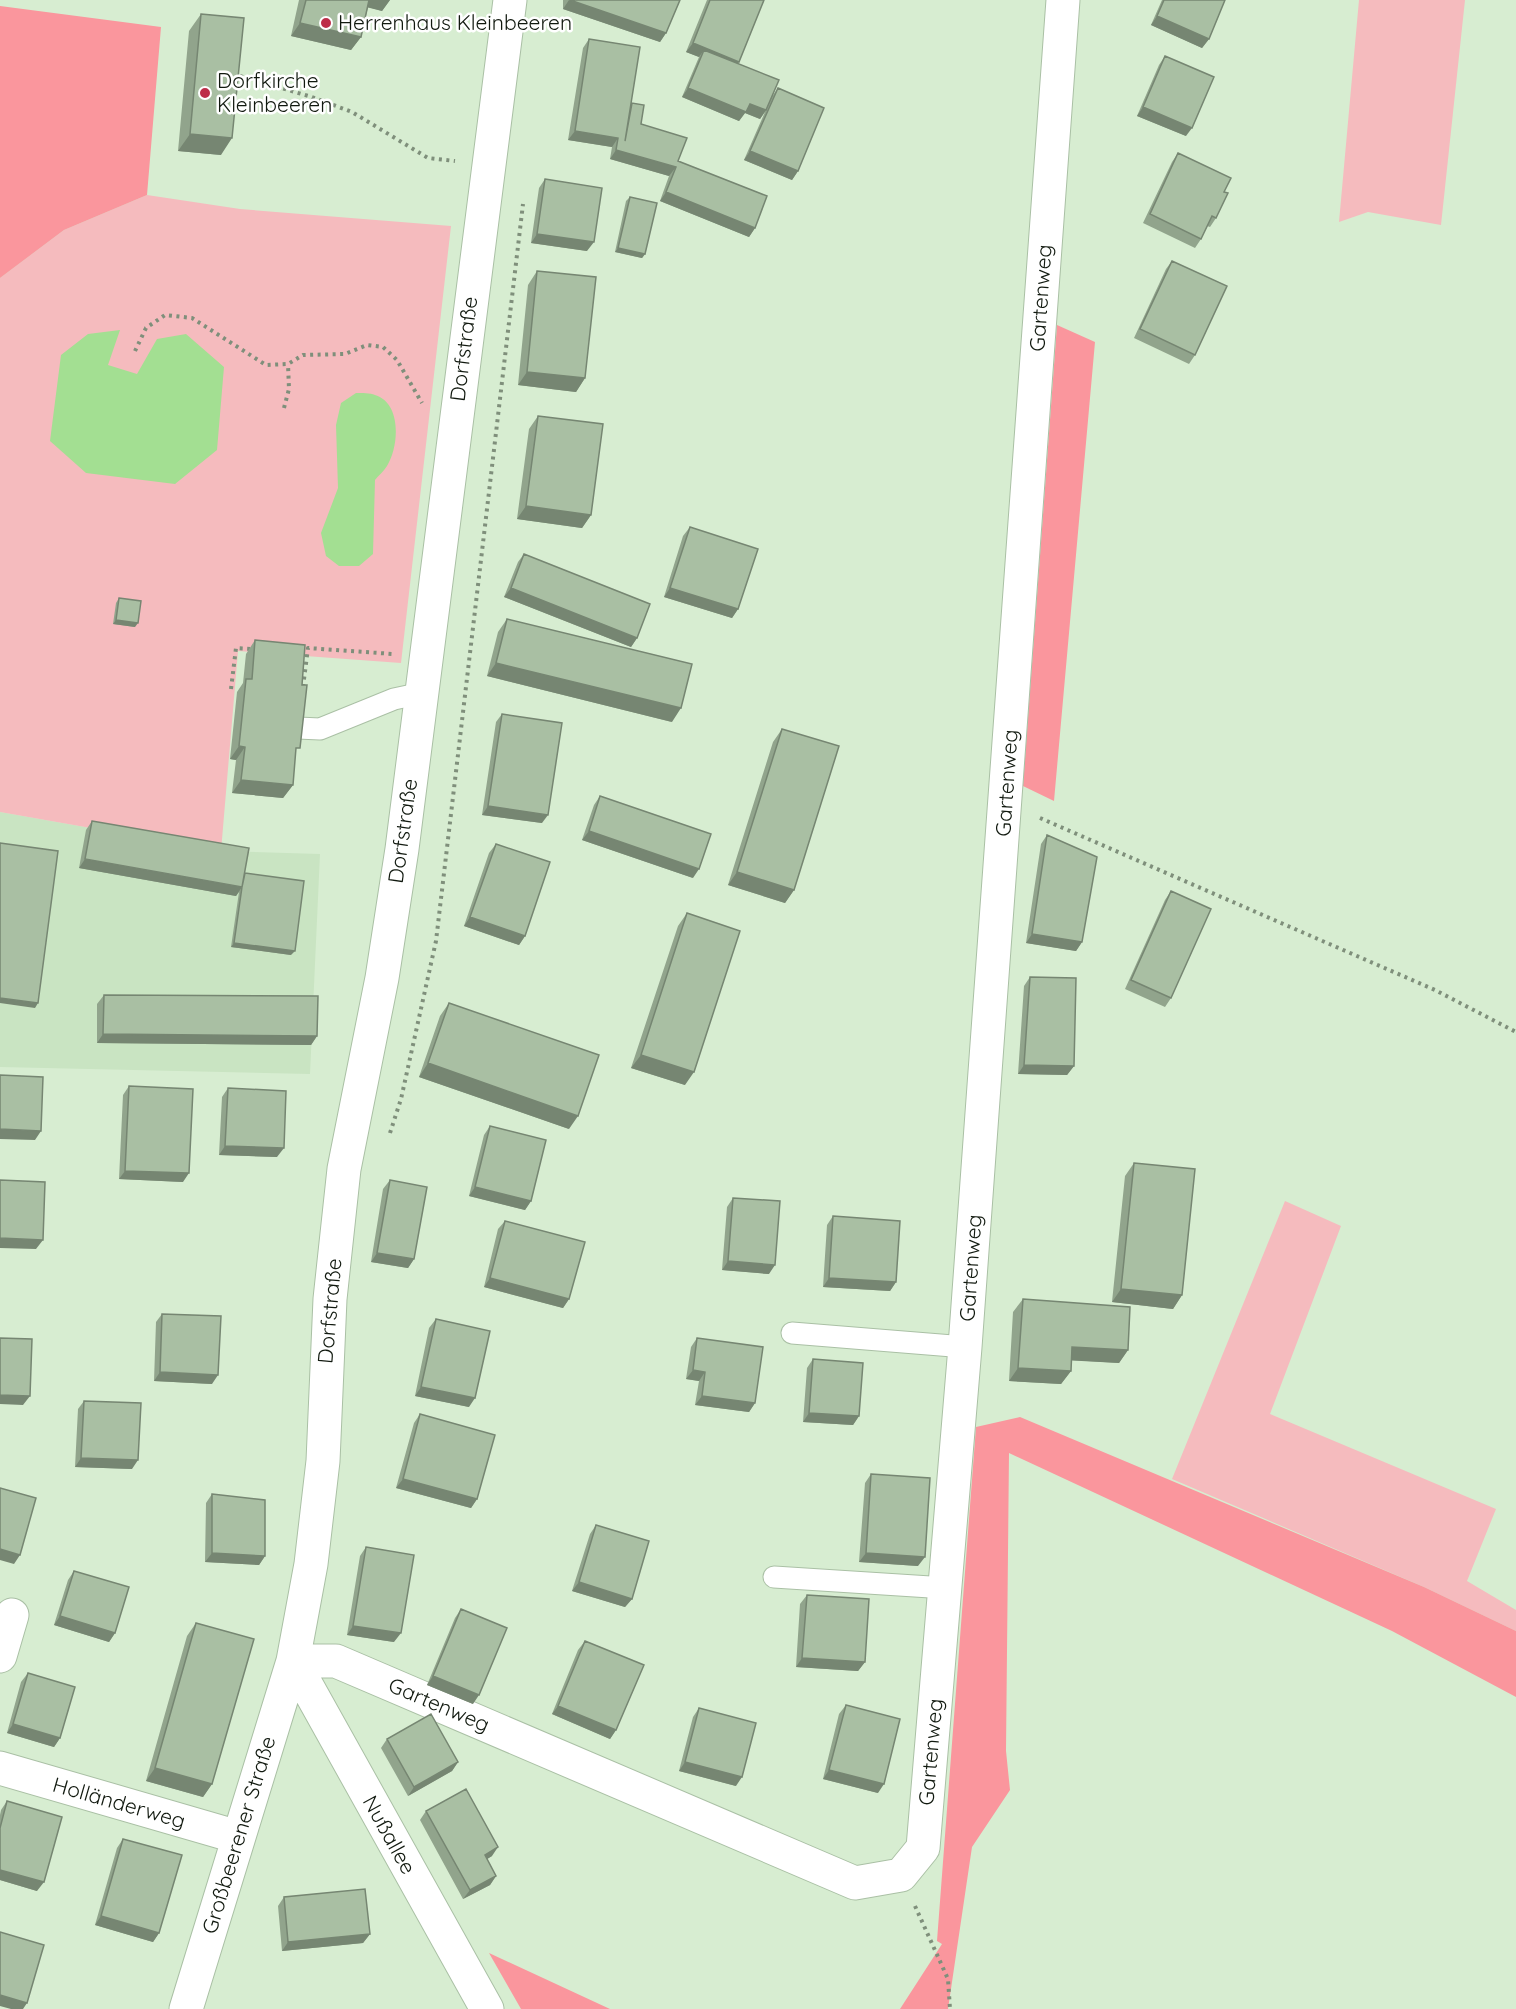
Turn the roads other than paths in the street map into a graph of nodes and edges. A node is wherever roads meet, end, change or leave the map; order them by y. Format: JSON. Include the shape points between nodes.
{"nodes":[{"id":1,"x":510,"y":0,"type":"edge"},
{"id":2,"x":1063,"y":0,"type":"edge"},
{"id":3,"x":422,"y":693,"type":"junction"},
{"id":4,"x":298,"y":728,"type":"edge"},
{"id":5,"x":792,"y":1333,"type":"dead end"},
{"id":6,"x":965,"y":1347,"type":"junction"},
{"id":7,"x":774,"y":1576,"type":"dead end"},
{"id":8,"x":946,"y":1588,"type":"junction"},
{"id":9,"x":12,"y":1615,"type":"dead end"},
{"id":10,"x":0,"y":1656,"type":"edge"},
{"id":11,"x":293,"y":1661,"type":"junction"},
{"id":12,"x":0,"y":1768,"type":"edge"},
{"id":13,"x":238,"y":1838,"type":"junction"},
{"id":14,"x":186,"y":2009,"type":"edge"},
{"id":15,"x":487,"y":2009,"type":"edge"}],
"edges":[{"from":1,"to":3,"type":"street","name":"Dorfstraße"},
{"from":2,"to":6,"type":"street","name":"Gartenweg"},
{"from":3,"to":4,"type":"lane","via":[[394,699],[320,729]]},
{"from":3,"to":11,"type":"street","name":"Dorfstraße","via":[[382,978],[344,1169],[330,1299],[322,1461],[311,1564]]},
{"from":5,"to":6,"type":"lane"},
{"from":6,"to":8,"type":"street","name":"Gartenweg"},
{"from":7,"to":8,"type":"lane"},
{"from":8,"to":11,"type":"street","name":"Gartenweg","via":[[923,1848],[901,1875],[855,1883],[336,1661]]},
{"from":9,"to":10,"type":"street"},
{"from":11,"to":13,"type":"street","name":"Großbeerener Straße"},
{"from":11,"to":15,"type":"street","name":"Nußallee"},
{"from":12,"to":13,"type":"street","name":"Holländerweg"},
{"from":13,"to":14,"type":"street","name":"Großbeerener Straße"}]}
